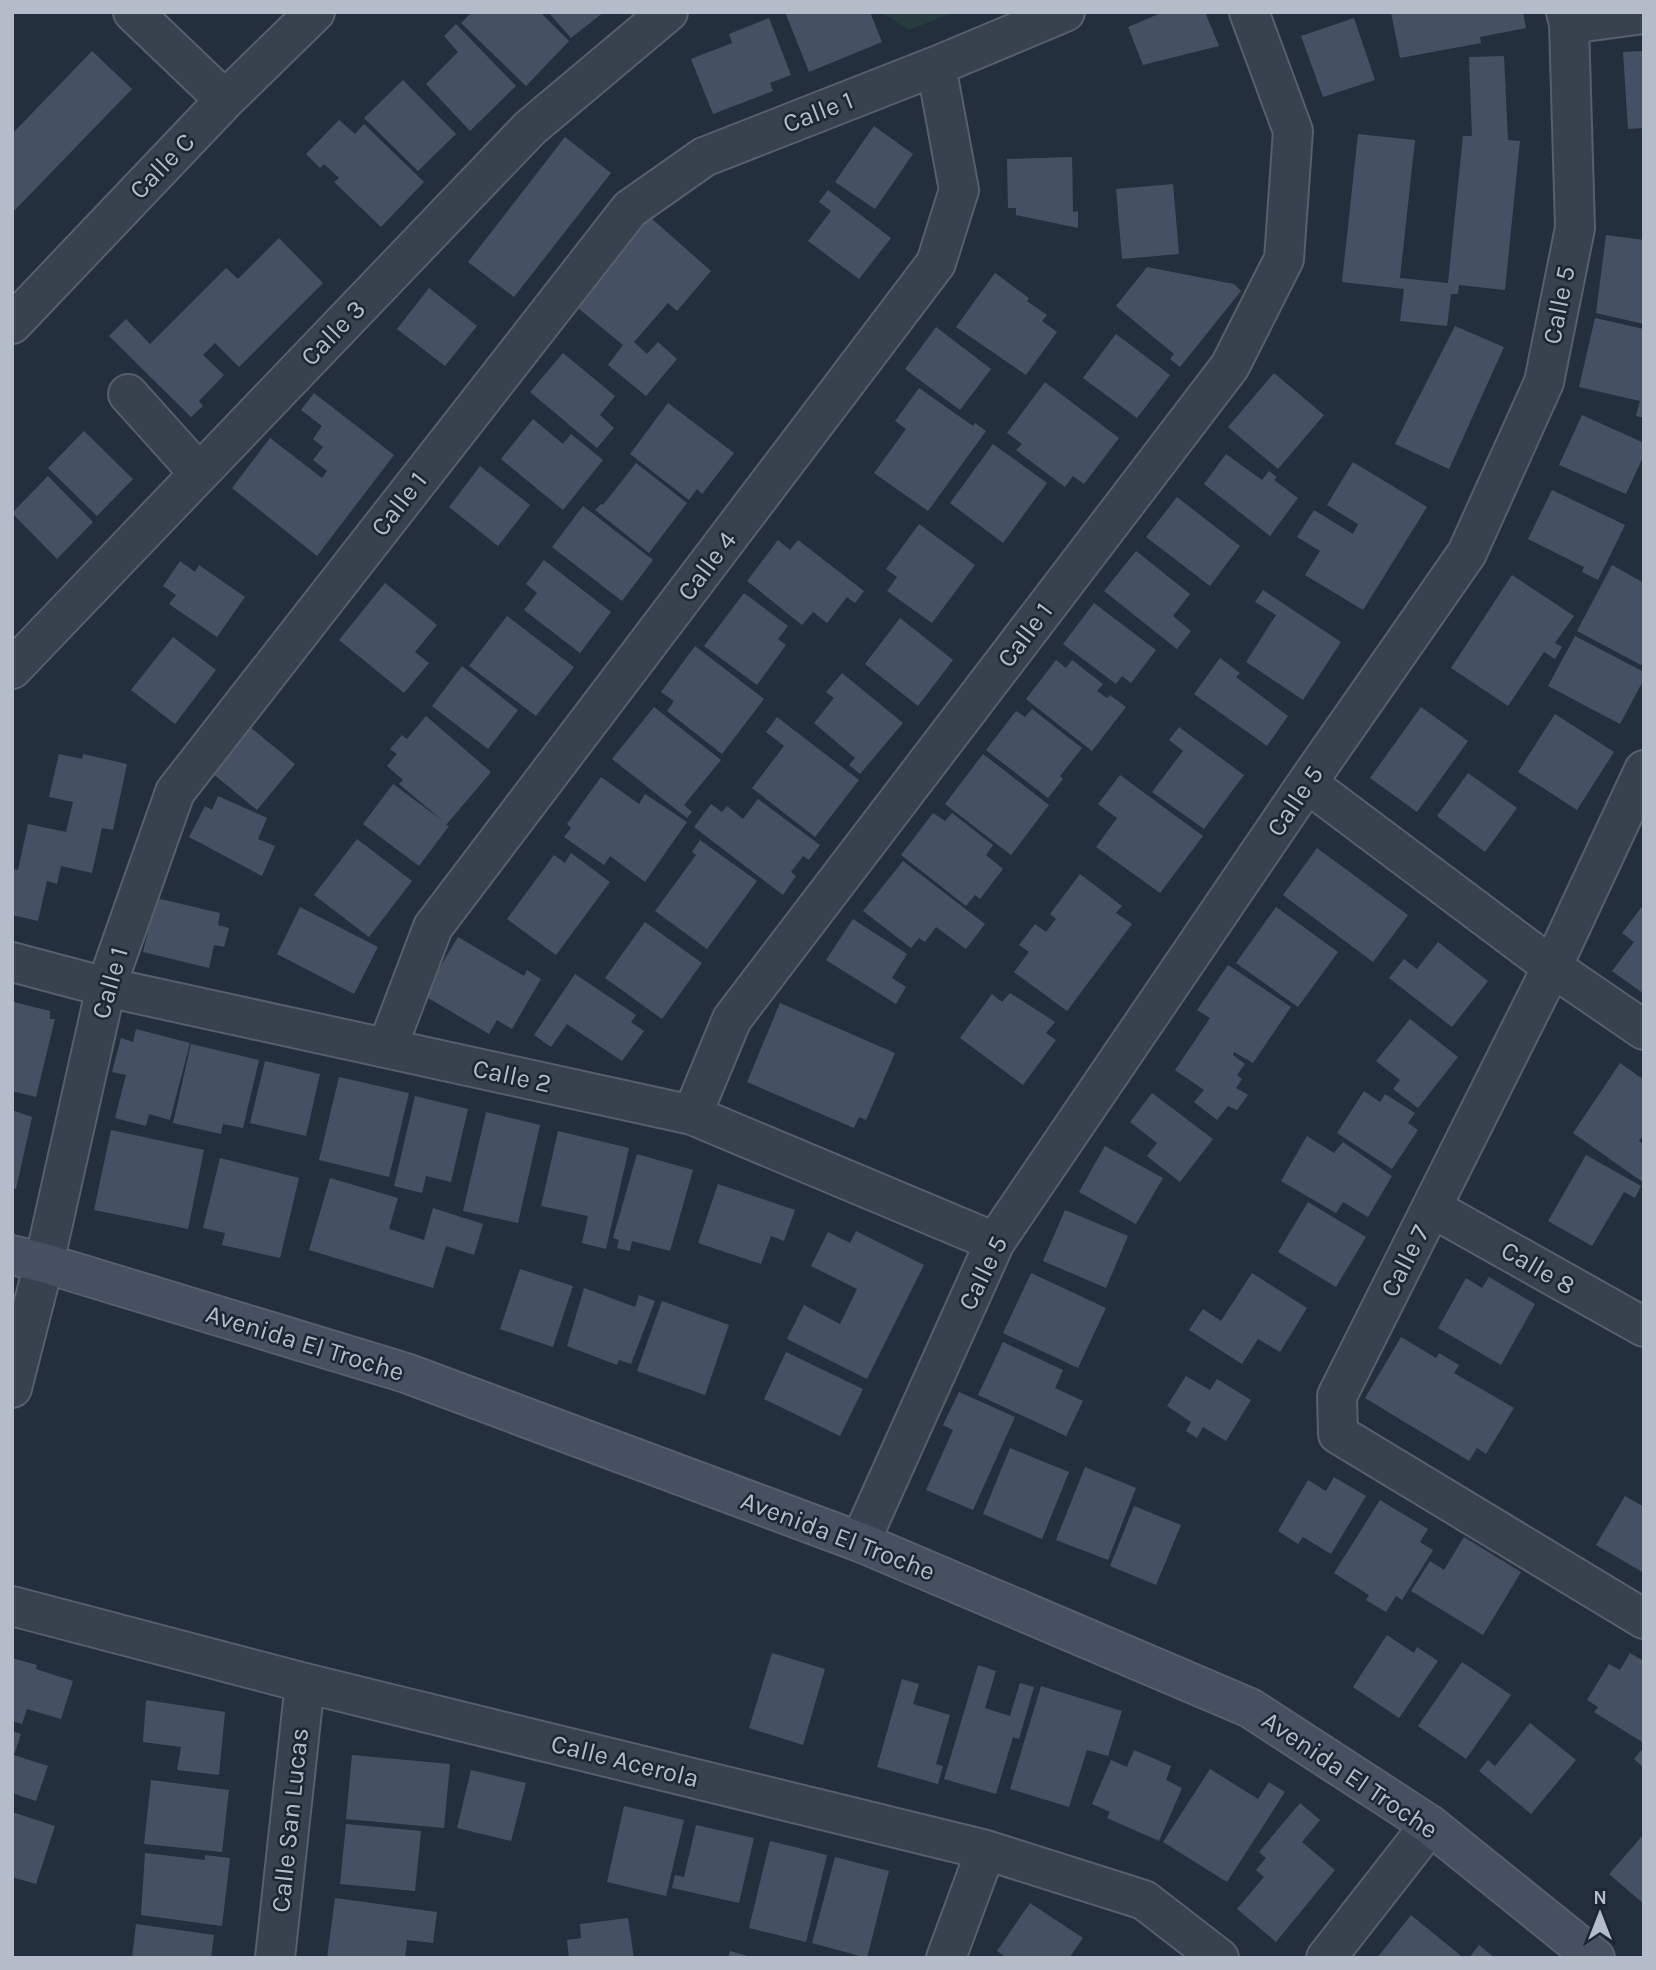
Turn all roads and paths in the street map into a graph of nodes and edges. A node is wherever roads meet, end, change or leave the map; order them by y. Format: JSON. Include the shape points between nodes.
{"nodes":[{"id":1,"x":133,"y":12,"type":"edge"},
{"id":2,"x":315,"y":12,"type":"edge"},
{"id":3,"x":668,"y":12,"type":"edge"},
{"id":4,"x":1065,"y":12,"type":"edge"},
{"id":5,"x":1249,"y":12,"type":"edge"},
{"id":6,"x":1644,"y":14,"type":"edge"},
{"id":7,"x":1567,"y":18,"type":"edge"},
{"id":8,"x":936,"y":66,"type":"junction"},
{"id":9,"x":225,"y":100,"type":"junction"},
{"id":10,"x":12,"y":324,"type":"edge"},
{"id":11,"x":128,"y":394,"type":"dead end"},
{"id":12,"x":199,"y":473,"type":"junction"},
{"id":13,"x":12,"y":669,"type":"edge"},
{"id":14,"x":1644,"y":770,"type":"edge"},
{"id":15,"x":1307,"y":783,"type":"junction"},
{"id":16,"x":12,"y":962,"type":"edge"},
{"id":17,"x":1552,"y":967,"type":"junction"},
{"id":18,"x":106,"y":987,"type":"junction"},
{"id":19,"x":1644,"y":1030,"type":"edge"},
{"id":20,"x":387,"y":1048,"type":"junction"},
{"id":21,"x":692,"y":1115,"type":"junction"},
{"id":22,"x":1432,"y":1208,"type":"junction"},
{"id":23,"x":995,"y":1242,"type":"junction"},
{"id":24,"x":28,"y":1259,"type":"edge"},
{"id":25,"x":1644,"y":1327,"type":"edge"},
{"id":26,"x":12,"y":1388,"type":"edge"},
{"id":27,"x":860,"y":1542,"type":"junction"},
{"id":28,"x":12,"y":1606,"type":"edge"},
{"id":29,"x":1644,"y":1619,"type":"edge"},
{"id":30,"x":305,"y":1683,"type":"junction"},
{"id":31,"x":1430,"y":1825,"type":"junction"},
{"id":32,"x":986,"y":1850,"type":"junction"},
{"id":33,"x":275,"y":1958,"type":"edge"},
{"id":34,"x":946,"y":1958,"type":"edge"},
{"id":35,"x":1219,"y":1958,"type":"edge"},
{"id":36,"x":1326,"y":1958,"type":"edge"},
{"id":37,"x":1595,"y":1958,"type":"edge"}],
"edges":[{"from":1,"to":9,"type":"street"},
{"from":2,"to":9,"type":"street","name":"Calle C"},
{"from":3,"to":12,"type":"street","name":"Calle 3","via":[[530,128]]},
{"from":4,"to":8,"type":"street","name":"Calle 1"},
{"from":5,"to":21,"type":"street","name":"Calle 1","via":[[1293,131],[1284,258],[1230,366],[732,1019]]},
{"from":6,"to":7,"type":"street"},
{"from":7,"to":15,"type":"street","name":"Calle 5","via":[[1575,228],[1544,382],[1466,553]]},
{"from":8,"to":18,"type":"street","name":"Calle 1","via":[[704,157],[629,209],[175,792]]},
{"from":8,"to":20,"type":"street","name":"Calle 4","via":[[959,190],[936,264],[433,927]]},
{"from":9,"to":10,"type":"street","name":"Calle C"},
{"from":11,"to":12,"type":"street"},
{"from":12,"to":13,"type":"street","name":"Calle 3"},
{"from":14,"to":17,"type":"street","name":"Calle 7"},
{"from":15,"to":17,"type":"street"},
{"from":15,"to":23,"type":"street","name":"Calle 5"},
{"from":16,"to":18,"type":"street","name":"Calle 2"},
{"from":17,"to":19,"type":"street"},
{"from":17,"to":22,"type":"street","name":"Calle 7"},
{"from":18,"to":20,"type":"street","name":"Calle 2"},
{"from":18,"to":24,"type":"street","name":"Calle 1"},
{"from":20,"to":21,"type":"street","name":"Calle 2"},
{"from":21,"to":23,"type":"street","name":"Calle 2"},
{"from":22,"to":25,"type":"street","name":"Calle 8"},
{"from":22,"to":29,"type":"street","name":"Calle 7","via":[[1337,1396],[1338,1434]]},
{"from":23,"to":27,"type":"street","name":"Calle 5"},
{"from":24,"to":26,"type":"street","name":"Calle 1"},
{"from":24,"to":27,"type":"street","name":"Avenida El Troche","via":[[406,1373]]},
{"from":27,"to":31,"type":"street","name":"Avenida El Troche","via":[[1250,1708]]},
{"from":28,"to":30,"type":"street","name":"Calle Acerola"},
{"from":30,"to":32,"type":"street","name":"Calle Acerola"},
{"from":30,"to":33,"type":"street","name":"Calle San Lucas"},
{"from":31,"to":36,"type":"street"},
{"from":31,"to":37,"type":"street","name":"Avenida El Troche"},
{"from":32,"to":34,"type":"street"},
{"from":32,"to":35,"type":"street","name":"Calle Acerola","via":[[1144,1900]]}]}
